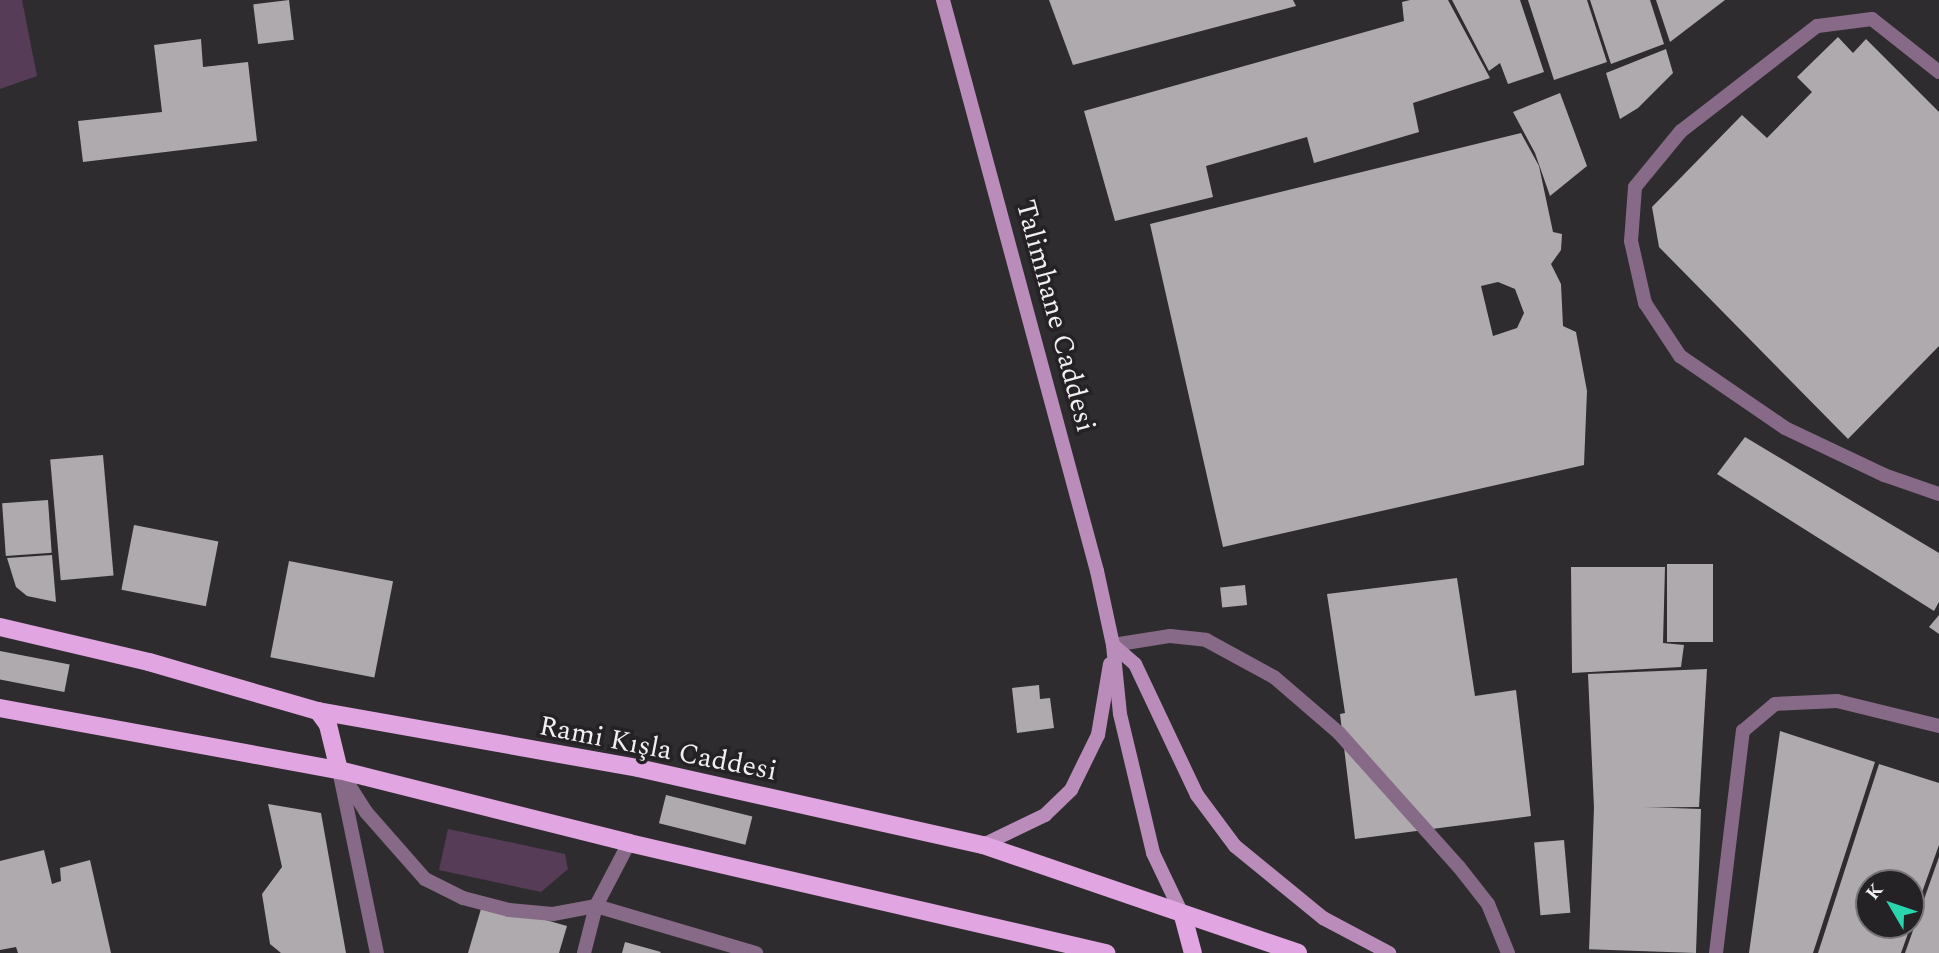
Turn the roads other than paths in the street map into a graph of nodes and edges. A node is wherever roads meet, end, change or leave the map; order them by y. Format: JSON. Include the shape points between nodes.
{"nodes":[{"id":1,"x":943,"y":0,"type":"edge"},
{"id":2,"x":1939,"y":72,"type":"edge"},
{"id":3,"x":1939,"y":494,"type":"edge"},
{"id":4,"x":0,"y":627,"type":"edge"},
{"id":5,"x":1113,"y":645,"type":"junction"},
{"id":6,"x":0,"y":708,"type":"edge"},
{"id":7,"x":318,"y":711,"type":"junction"},
{"id":8,"x":1939,"y":726,"type":"edge"},
{"id":9,"x":339,"y":770,"type":"junction"},
{"id":10,"x":629,"y":843,"type":"junction"},
{"id":11,"x":983,"y":845,"type":"junction"},
{"id":12,"x":596,"y":906,"type":"junction"},
{"id":13,"x":1183,"y":916,"type":"junction"},
{"id":14,"x":377,"y":953,"type":"edge"},
{"id":15,"x":584,"y":953,"type":"edge"},
{"id":16,"x":756,"y":953,"type":"edge"},
{"id":17,"x":1107,"y":953,"type":"edge"},
{"id":18,"x":1193,"y":953,"type":"edge"},
{"id":19,"x":1297,"y":953,"type":"edge"},
{"id":20,"x":1389,"y":953,"type":"edge"},
{"id":21,"x":1508,"y":953,"type":"edge"},
{"id":22,"x":1716,"y":953,"type":"edge"}],
"edges":[{"from":1,"to":5,"type":"main road","name":"Talimhane Caddesi","via":[[1077,493]]},
{"from":2,"to":3,"type":"street","via":[[1872,19],[1817,26],[1681,131],[1635,187],[1631,241],[1645,303],[1680,356],[1785,428],[1884,475]]},
{"from":4,"to":7,"type":"main road","name":"Rami Kışla Caddesi","via":[[149,662]]},
{"from":5,"to":11,"type":"main road","via":[[1098,735],[1071,790],[1045,815]]},
{"from":5,"to":13,"type":"main road","name":"Talimhane Caddesi","via":[[1120,714],[1153,853]]},
{"from":5,"to":20,"type":"main road","via":[[1135,664],[1197,795],[1235,846],[1323,918]]},
{"from":5,"to":21,"type":"street","via":[[1170,636],[1206,640],[1274,677],[1339,733],[1459,867],[1488,904]]},
{"from":6,"to":9,"type":"main road"},
{"from":7,"to":9,"type":"main road","via":[[328,724]]},
{"from":7,"to":11,"type":"main road","name":"Rami Kışla Caddesi","via":[[638,768]]},
{"from":8,"to":22,"type":"street","via":[[1837,701],[1775,704],[1743,731]]},
{"from":9,"to":10,"type":"main road"},
{"from":9,"to":12,"type":"street","via":[[366,812],[425,879],[463,898],[509,911],[554,914]]},
{"from":9,"to":14,"type":"street"},
{"from":10,"to":12,"type":"street"},
{"from":10,"to":17,"type":"main road"},
{"from":11,"to":13,"type":"main road","name":"Rami Kışla Caddesi"},
{"from":12,"to":15,"type":"street"},
{"from":12,"to":16,"type":"street"},
{"from":13,"to":18,"type":"main road"},
{"from":13,"to":19,"type":"main road","name":"Rami Kışla Caddesi"}]}
